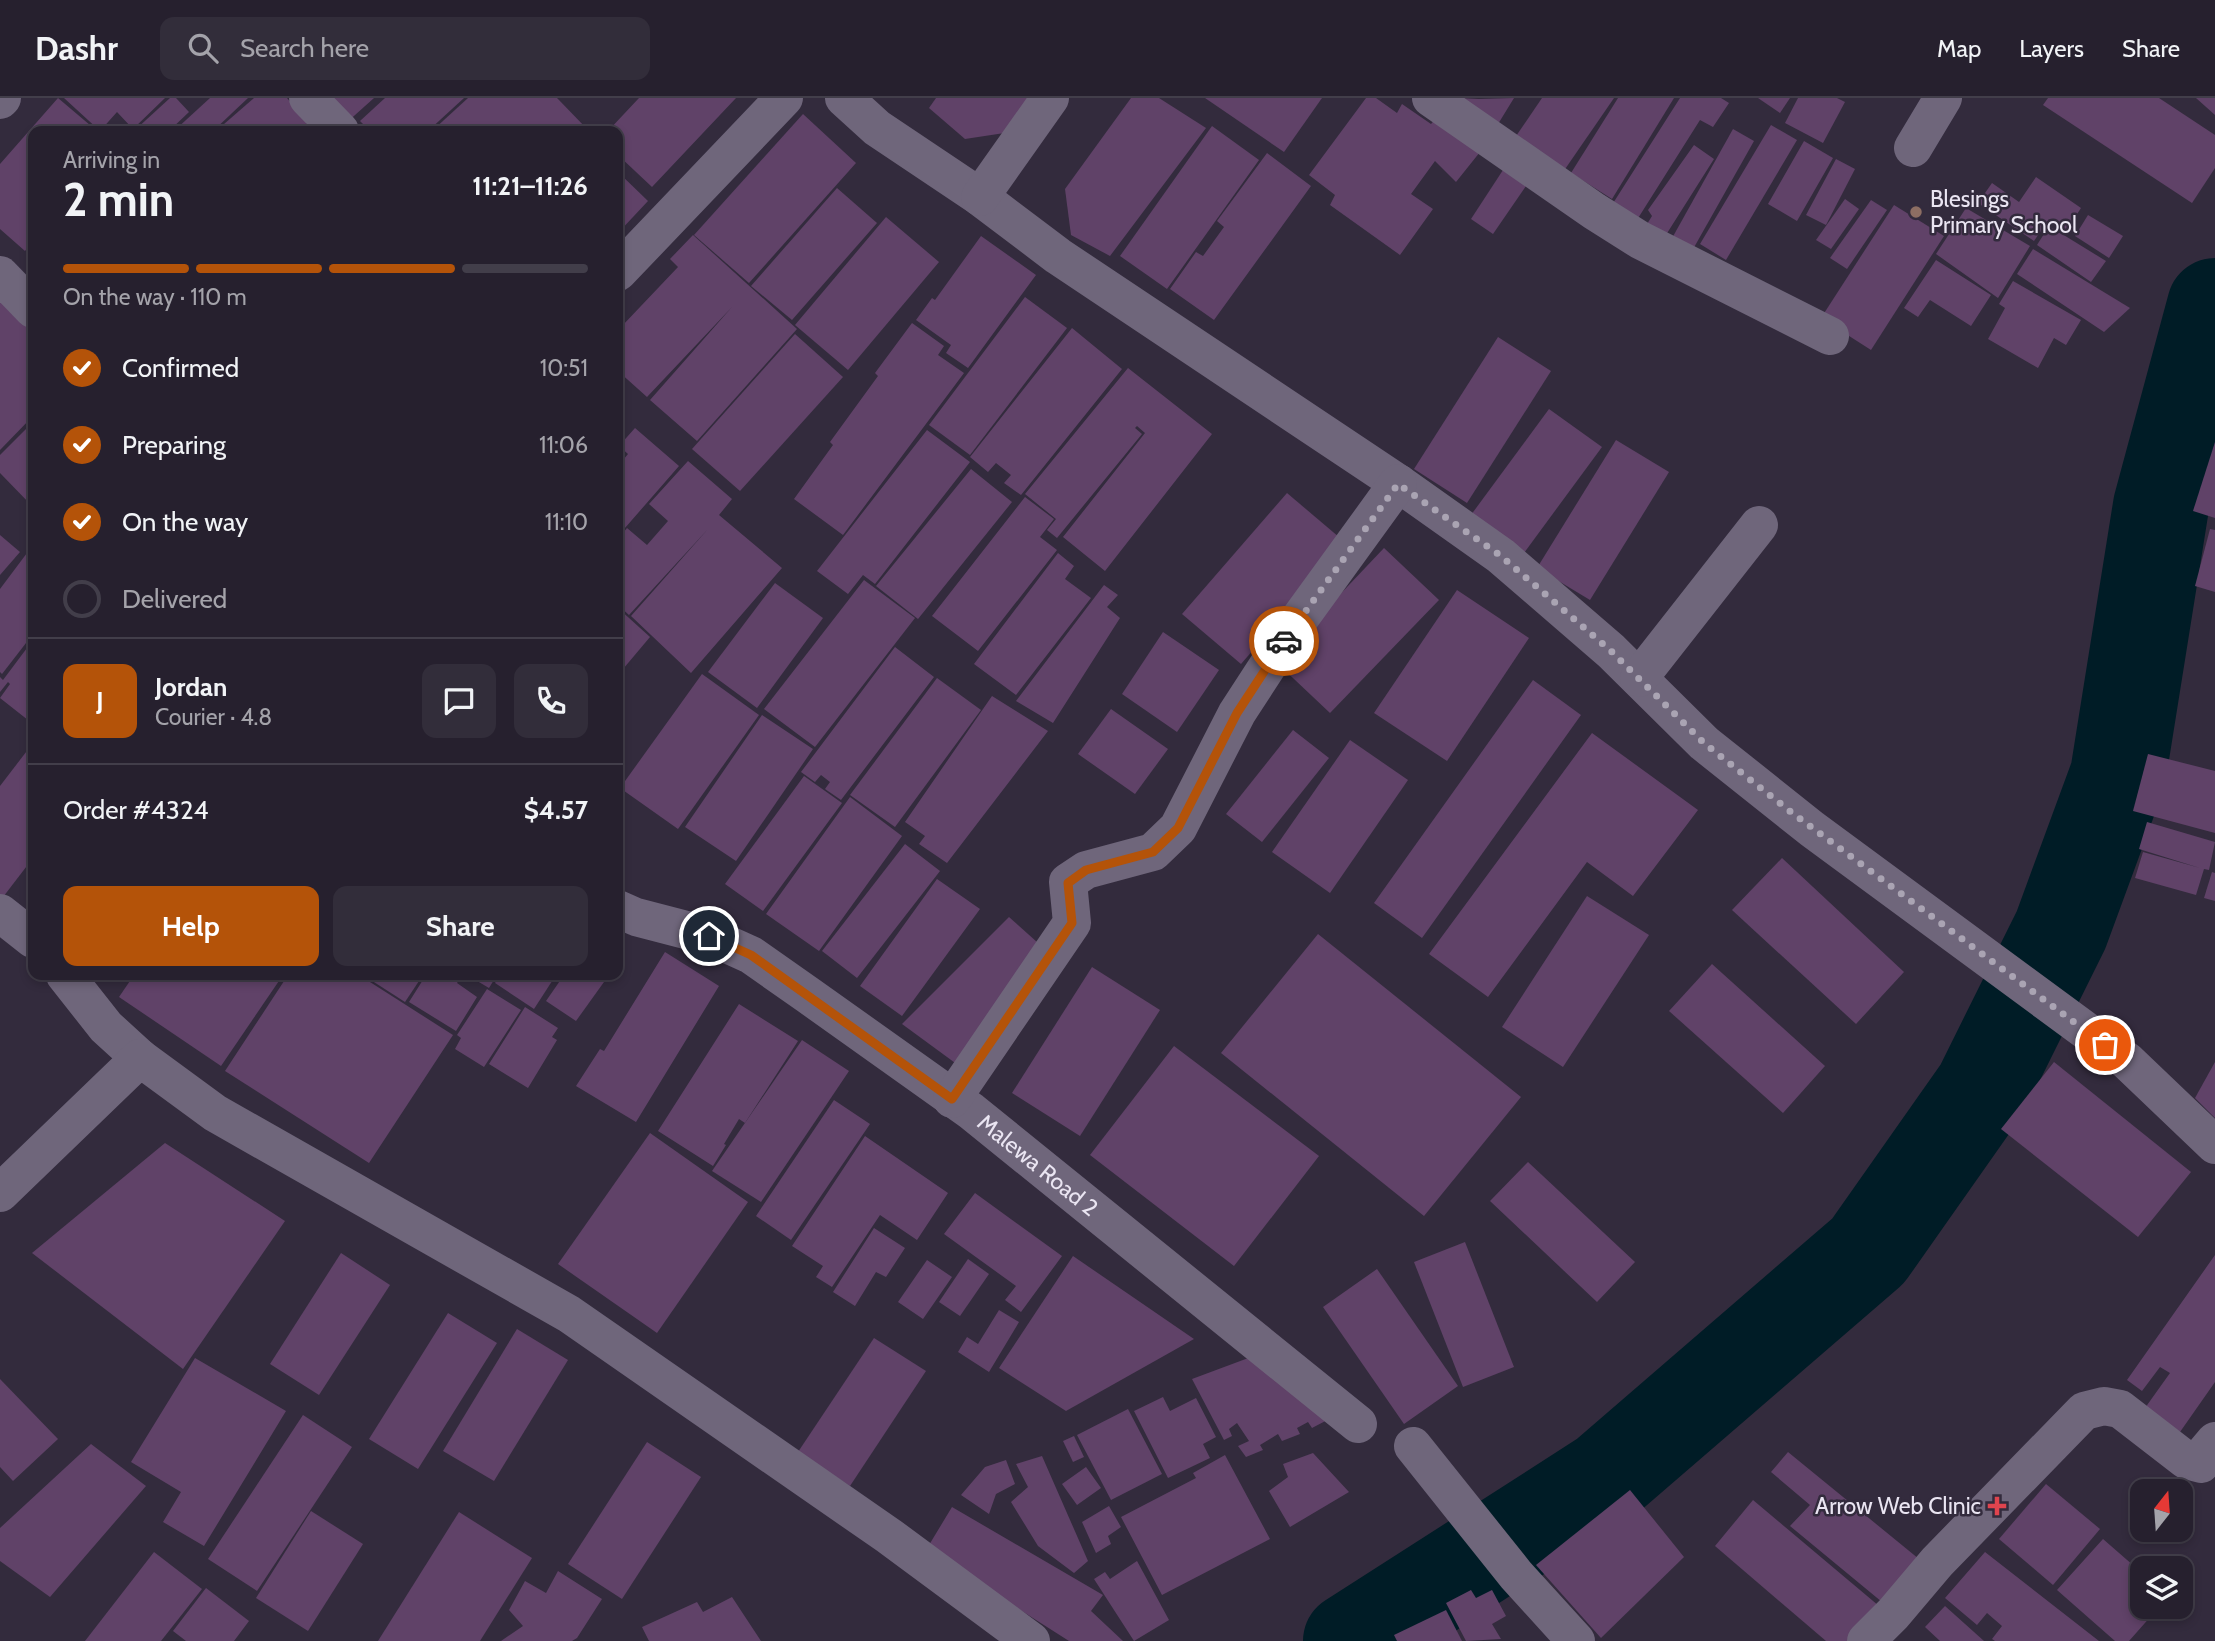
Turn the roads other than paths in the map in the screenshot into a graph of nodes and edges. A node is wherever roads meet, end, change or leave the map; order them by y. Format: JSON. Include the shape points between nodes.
{"nodes":[{"id":1,"x":308,"y":98,"type":"edge"},
{"id":2,"x":784,"y":98,"type":"edge"},
{"id":3,"x":844,"y":98,"type":"edge"},
{"id":4,"x":1050,"y":98,"type":"edge"},
{"id":5,"x":1431,"y":98,"type":"edge"},
{"id":6,"x":1943,"y":98,"type":"edge"},
{"id":7,"x":336,"y":126,"type":"edge"},
{"id":8,"x":1913,"y":148,"type":"dead end"},
{"id":9,"x":980,"y":197,"type":"junction"},
{"id":10,"x":623,"y":267,"type":"edge"},
{"id":11,"x":0,"y":275,"type":"edge"},
{"id":12,"x":28,"y":304,"type":"edge"},
{"id":13,"x":1830,"y":336,"type":"dead end"},
{"id":14,"x":1398,"y":484,"type":"junction"},
{"id":15,"x":1759,"y":525,"type":"dead end"},
{"id":16,"x":1639,"y":678,"type":"junction"},
{"id":17,"x":623,"y":911,"type":"edge"},
{"id":18,"x":0,"y":914,"type":"edge"},
{"id":19,"x":28,"y":935,"type":"edge"},
{"id":20,"x":69,"y":980,"type":"edge"},
{"id":21,"x":140,"y":1058,"type":"junction"},
{"id":22,"x":952,"y":1099,"type":"junction"},
{"id":23,"x":2215,"y":1145,"type":"edge"},
{"id":24,"x":0,"y":1193,"type":"edge"},
{"id":25,"x":1358,"y":1424,"type":"dead end"},
{"id":26,"x":2215,"y":1441,"type":"edge"},
{"id":27,"x":1413,"y":1446,"type":"dead end"},
{"id":28,"x":1020,"y":1633,"type":"edge"},
{"id":29,"x":1576,"y":1641,"type":"edge"},
{"id":30,"x":1866,"y":1641,"type":"edge"}],
"edges":[{"from":1,"to":7,"type":"street"},
{"from":2,"to":10,"type":"street"},
{"from":3,"to":9,"type":"street","via":[[877,128]]},
{"from":4,"to":9,"type":"street"},
{"from":5,"to":13,"type":"street","via":[[1640,240]]},
{"from":6,"to":8,"type":"street"},
{"from":9,"to":14,"type":"street","via":[[1069,264]]},
{"from":11,"to":12,"type":"street"},
{"from":14,"to":16,"type":"street","via":[[1501,556]]},
{"from":14,"to":22,"type":"street","via":[[1244,702],[1178,828],[1153,852],[1086,870],[1068,883],[1072,923]]},
{"from":15,"to":16,"type":"street"},
{"from":16,"to":23,"type":"street","via":[[1704,743],[1812,829],[2127,1061]]},
{"from":17,"to":22,"type":"street","name":"Malewa Road 2","via":[[709,936],[751,955]]},
{"from":18,"to":19,"type":"street"},
{"from":20,"to":21,"type":"street","via":[[106,1027]]},
{"from":21,"to":24,"type":"street"},
{"from":21,"to":28,"type":"street","via":[[215,1114],[569,1314],[889,1536]]},
{"from":22,"to":25,"type":"street","name":"Malewa Road 2"},
{"from":26,"to":30,"type":"street","via":[[2199,1460],[2201,1464],[2186,1460],[2120,1409],[2104,1406],[2084,1412]]},
{"from":27,"to":29,"type":"street","via":[[1516,1575]]}]}
